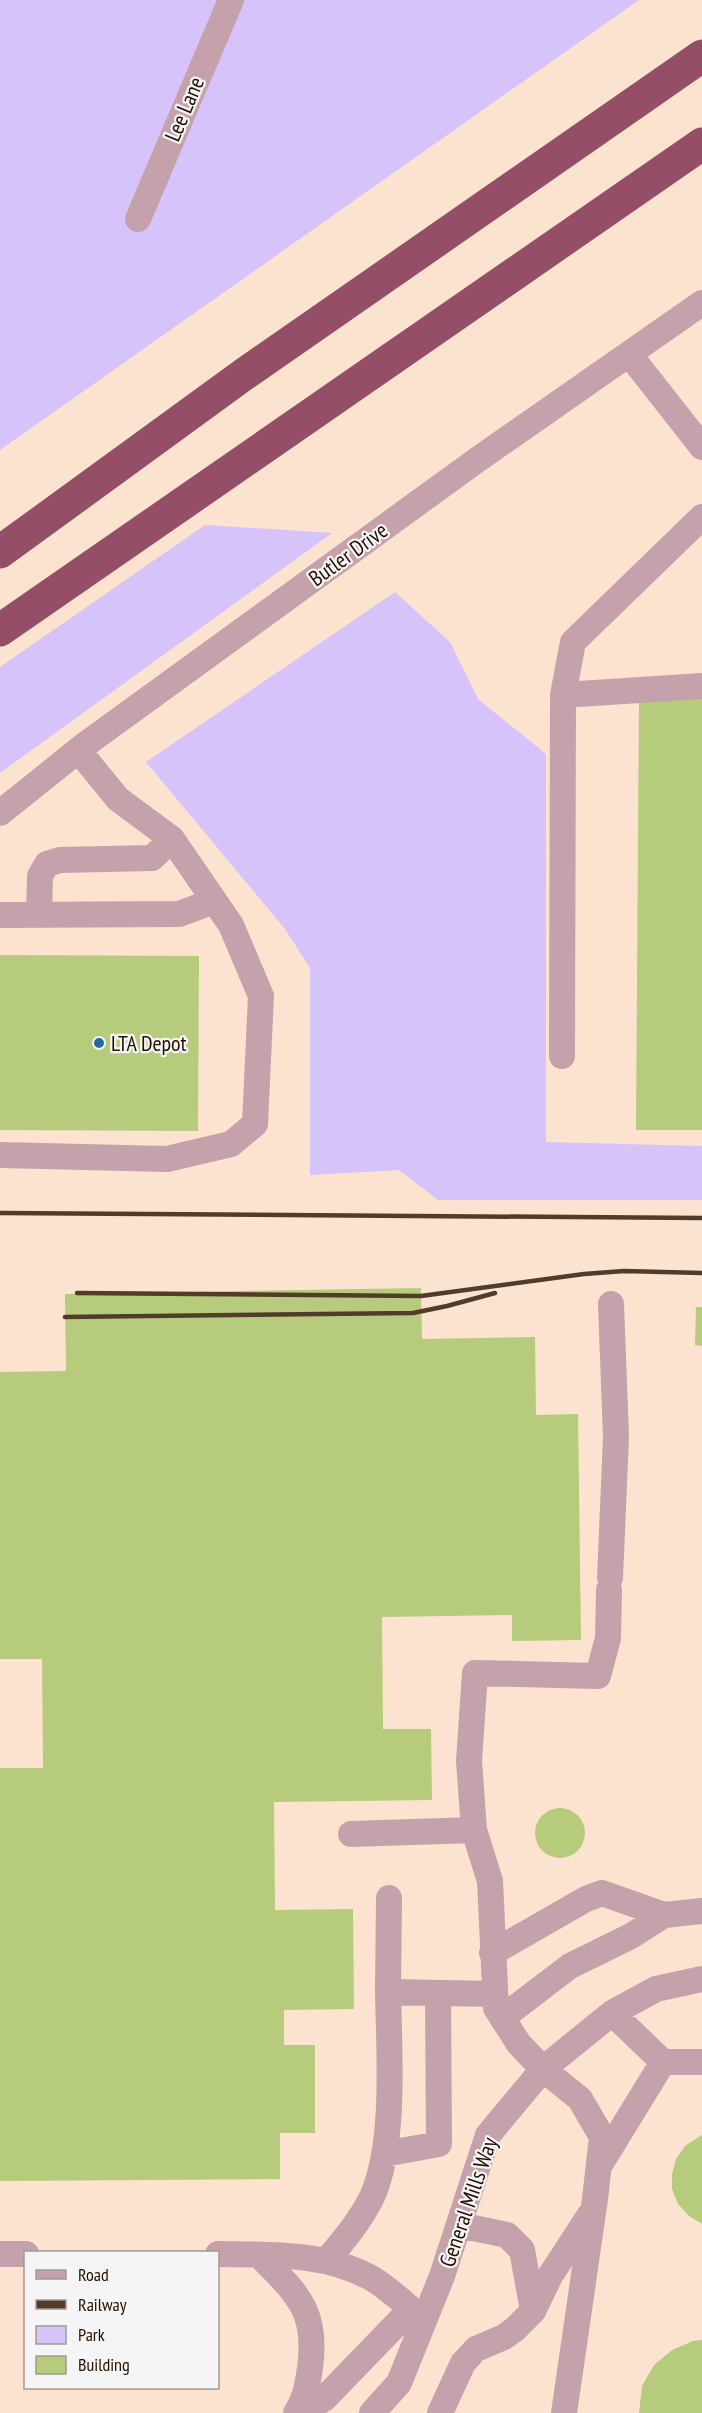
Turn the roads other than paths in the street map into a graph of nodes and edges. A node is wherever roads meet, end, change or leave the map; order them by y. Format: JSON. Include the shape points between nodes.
{"nodes":[{"id":1,"x":231,"y":0,"type":"edge"},
{"id":2,"x":702,"y":56,"type":"edge"},
{"id":3,"x":702,"y":144,"type":"edge"},
{"id":4,"x":138,"y":219,"type":"dead end"},
{"id":5,"x":702,"y":303,"type":"edge"},
{"id":6,"x":629,"y":354,"type":"junction"},
{"id":7,"x":702,"y":447,"type":"edge"},
{"id":8,"x":702,"y":517,"type":"edge"},
{"id":9,"x":0,"y":552,"type":"edge"},
{"id":10,"x":0,"y":630,"type":"edge"},
{"id":11,"x":702,"y":686,"type":"edge"},
{"id":12,"x":563,"y":695,"type":"junction"},
{"id":13,"x":78,"y":750,"type":"junction"},
{"id":14,"x":0,"y":813,"type":"edge"},
{"id":15,"x":172,"y":839,"type":"junction"},
{"id":16,"x":214,"y":901,"type":"junction"},
{"id":17,"x":0,"y":915,"type":"edge"},
{"id":18,"x":39,"y":915,"type":"junction"},
{"id":19,"x":562,"y":1056,"type":"dead end"},
{"id":20,"x":0,"y":1155,"type":"edge"},
{"id":21,"x":611,"y":1304,"type":"dead end"},
{"id":22,"x":474,"y":1830,"type":"junction"},
{"id":23,"x":351,"y":1834,"type":"dead end"},
{"id":24,"x":389,"y":1898,"type":"dead end"},
{"id":25,"x":702,"y":1911,"type":"edge"},
{"id":26,"x":664,"y":1915,"type":"junction"},
{"id":27,"x":492,"y":1953,"type":"junction"},
{"id":28,"x":702,"y":1979,"type":"edge"},
{"id":29,"x":388,"y":1992,"type":"junction"},
{"id":30,"x":438,"y":1994,"type":"junction"},
{"id":31,"x":499,"y":2006,"type":"junction"},
{"id":32,"x":612,"y":2013,"type":"junction"},
{"id":33,"x":663,"y":2062,"type":"junction"},
{"id":34,"x":702,"y":2062,"type":"edge"},
{"id":35,"x":543,"y":2069,"type":"junction"},
{"id":36,"x":384,"y":2154,"type":"junction"},
{"id":37,"x":598,"y":2168,"type":"junction"},
{"id":38,"x":593,"y":2210,"type":"junction"},
{"id":39,"x":459,"y":2225,"type":"junction"},
{"id":40,"x":0,"y":2254,"type":"edge"},
{"id":41,"x":24,"y":2254,"type":"edge"},
{"id":42,"x":219,"y":2254,"type":"edge"},
{"id":43,"x":259,"y":2255,"type":"junction"},
{"id":44,"x":327,"y":2260,"type":"junction"},
{"id":45,"x":533,"y":2311,"type":"junction"},
{"id":46,"x":418,"y":2314,"type":"junction"},
{"id":47,"x":298,"y":2413,"type":"edge"},
{"id":48,"x":372,"y":2413,"type":"edge"},
{"id":49,"x":440,"y":2413,"type":"edge"},
{"id":50,"x":564,"y":2413,"type":"edge"}],
"edges":[{"from":1,"to":4,"type":"street","name":"Lee Lane"},
{"from":2,"to":9,"type":"highway","via":[[243,375]]},
{"from":3,"to":10,"type":"highway"},
{"from":5,"to":6,"type":"street","name":"Butler Drive"},
{"from":6,"to":7,"type":"street"},
{"from":6,"to":13,"type":"street","name":"Butler Drive","via":[[468,466]]},
{"from":8,"to":12,"type":"street","via":[[573,642]]},
{"from":11,"to":12,"type":"street"},
{"from":12,"to":19,"type":"street"},
{"from":13,"to":14,"type":"street","name":"Butler Drive"},
{"from":13,"to":15,"type":"street","via":[[118,799]]},
{"from":15,"to":16,"type":"street"},
{"from":15,"to":18,"type":"street","via":[[152,858],[60,860],[47,864],[39,876]]},
{"from":16,"to":18,"type":"street","via":[[179,914]]},
{"from":16,"to":20,"type":"street","via":[[231,925],[261,996],[255,1124],[231,1144],[167,1160]]},
{"from":17,"to":18,"type":"street"},
{"from":21,"to":22,"type":"street","via":[[616,1437],[608,1638],[598,1676],[475,1673],[469,1761]]},
{"from":22,"to":23,"type":"street"},
{"from":22,"to":27,"type":"street","via":[[490,1881]]},
{"from":24,"to":29,"type":"street"},
{"from":25,"to":26,"type":"street"},
{"from":26,"to":27,"type":"street","via":[[602,1893]]},
{"from":26,"to":31,"type":"street"},
{"from":27,"to":31,"type":"street"},
{"from":28,"to":32,"type":"street","name":"General Mills Way","via":[[656,1989]]},
{"from":29,"to":30,"type":"street"},
{"from":29,"to":36,"type":"street","via":[[388,2114]]},
{"from":30,"to":31,"type":"street"},
{"from":30,"to":36,"type":"street","via":[[439,2144]]},
{"from":31,"to":35,"type":"street","via":[[519,2044]]},
{"from":32,"to":33,"type":"street"},
{"from":32,"to":35,"type":"street","name":"General Mills Way"},
{"from":33,"to":34,"type":"street"},
{"from":33,"to":37,"type":"street"},
{"from":35,"to":37,"type":"street","via":[[580,2099],[602,2137]]},
{"from":35,"to":39,"type":"street","name":"General Mills Way","via":[[488,2135]]},
{"from":36,"to":44,"type":"street","via":[[372,2195],[354,2228]]},
{"from":37,"to":38,"type":"street"},
{"from":38,"to":45,"type":"street","via":[[550,2276]]},
{"from":38,"to":50,"type":"street"},
{"from":39,"to":45,"type":"street","via":[[507,2235],[522,2250]]},
{"from":39,"to":46,"type":"street","name":"General Mills Way","via":[[442,2276]]},
{"from":40,"to":41,"type":"street"},
{"from":42,"to":43,"type":"street"},
{"from":43,"to":44,"type":"street"},
{"from":43,"to":47,"type":"street","via":[[292,2289],[310,2319],[313,2348],[306,2397]]},
{"from":44,"to":46,"type":"street","via":[[373,2280]]},
{"from":45,"to":49,"type":"street","via":[[504,2337],[476,2349],[463,2363]]},
{"from":46,"to":47,"type":"street","via":[[324,2399]]},
{"from":46,"to":48,"type":"street","name":"General Mills Way","via":[[399,2383]]}]}
